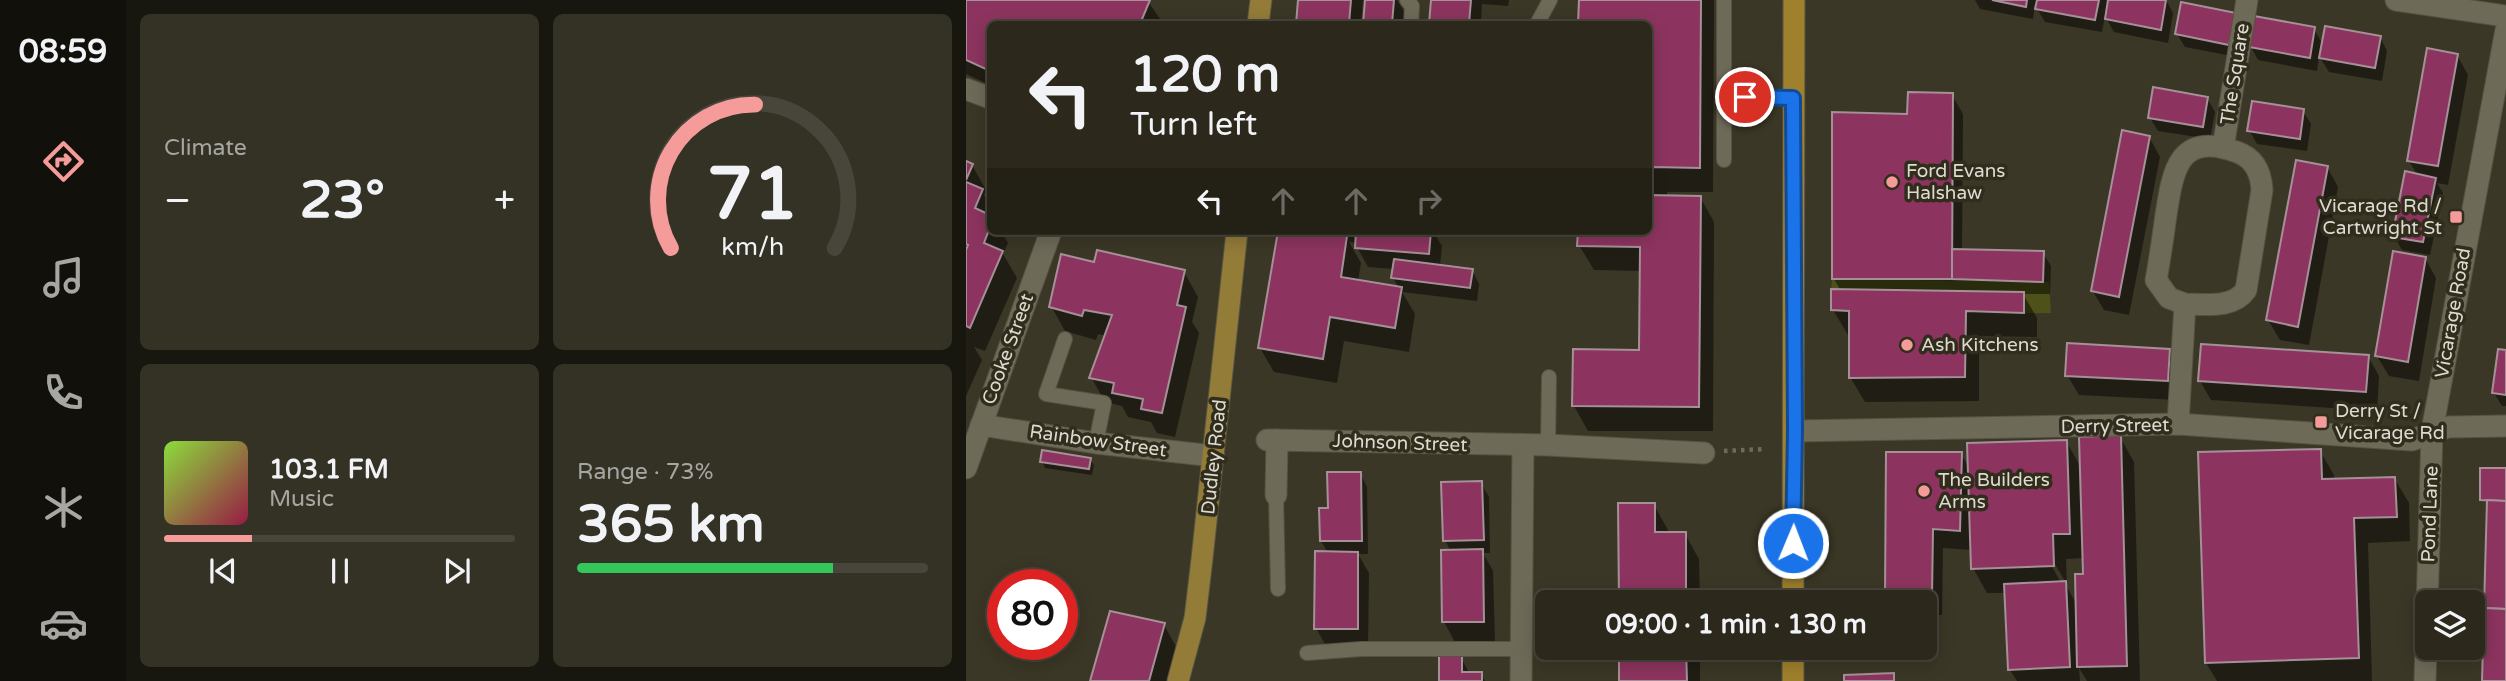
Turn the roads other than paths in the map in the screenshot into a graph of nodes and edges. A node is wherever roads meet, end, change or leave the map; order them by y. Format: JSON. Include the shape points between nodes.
{"nodes":[{"id":1,"x":1261,"y":0,"type":"edge"},
{"id":2,"x":1407,"y":0,"type":"edge"},
{"id":3,"x":1550,"y":0,"type":"edge"},
{"id":4,"x":1724,"y":0,"type":"edge"},
{"id":5,"x":1794,"y":0,"type":"edge"},
{"id":6,"x":2247,"y":0,"type":"edge"},
{"id":7,"x":2396,"y":0,"type":"edge"},
{"id":8,"x":2506,"y":16,"type":"edge"},
{"id":9,"x":1258,"y":21,"type":"edge"},
{"id":10,"x":1411,"y":21,"type":"edge"},
{"id":11,"x":1539,"y":21,"type":"edge"},
{"id":12,"x":2506,"y":30,"type":"edge"},
{"id":13,"x":966,"y":89,"type":"edge"},
{"id":14,"x":987,"y":97,"type":"edge"},
{"id":15,"x":1724,"y":97,"type":"junction"},
{"id":16,"x":1793,"y":98,"type":"junction"},
{"id":17,"x":2223,"y":148,"type":"junction"},
{"id":18,"x":1724,"y":160,"type":"dead end"},
{"id":19,"x":1050,"y":235,"type":"edge"},
{"id":20,"x":1237,"y":235,"type":"edge"},
{"id":21,"x":2185,"y":304,"type":"junction"},
{"id":22,"x":1065,"y":339,"type":"dead end"},
{"id":23,"x":1549,"y":377,"type":"dead end"},
{"id":24,"x":981,"y":425,"type":"junction"},
{"id":25,"x":2178,"y":425,"type":"junction"},
{"id":26,"x":2506,"y":426,"type":"edge"},
{"id":27,"x":1795,"y":431,"type":"junction"},
{"id":28,"x":2432,"y":431,"type":"junction"},
{"id":29,"x":1096,"y":443,"type":"junction"},
{"id":30,"x":1548,"y":445,"type":"junction"},
{"id":31,"x":1523,"y":446,"type":"junction"},
{"id":32,"x":1704,"y":453,"type":"road end"},
{"id":33,"x":1214,"y":456,"type":"junction"},
{"id":34,"x":966,"y":468,"type":"edge"},
{"id":35,"x":1276,"y":495,"type":"joint"},
{"id":36,"x":1278,"y":589,"type":"dead end"},
{"id":37,"x":1793,"y":590,"type":"edge"},
{"id":38,"x":1521,"y":649,"type":"junction"},
{"id":39,"x":1307,"y":653,"type":"dead end"},
{"id":40,"x":1793,"y":660,"type":"edge"},
{"id":41,"x":1178,"y":681,"type":"edge"},
{"id":42,"x":1521,"y":681,"type":"edge"},
{"id":43,"x":1793,"y":681,"type":"edge"},
{"id":44,"x":2425,"y":681,"type":"edge"}],
"edges":[{"from":1,"to":9,"type":"main road"},
{"from":2,"to":10,"type":"lane","via":[[1412,6]]},
{"from":3,"to":11,"type":"lane"},
{"from":4,"to":15,"type":"lane"},
{"from":5,"to":16,"type":"highway"},
{"from":6,"to":17,"type":"street","name":"The Square"},
{"from":7,"to":8,"type":"street"},
{"from":12,"to":28,"type":"street","name":"Vicarage Road"},
{"from":13,"to":14,"type":"street"},
{"from":15,"to":16,"type":"lane"},
{"from":15,"to":18,"type":"lane"},
{"from":16,"to":27,"type":"highway"},
{"from":17,"to":21,"type":"street","name":"The Square","via":[[2191,150],[2182,156],[2171,179],[2157,280],[2169,298]]},
{"from":17,"to":21,"type":"street","name":"The Square","via":[[2250,160],[2262,178],[2246,290],[2225,304]]},
{"from":19,"to":24,"type":"street","name":"Cooke Street"},
{"from":20,"to":33,"type":"main road","name":"Dudley Road"},
{"from":21,"to":25,"type":"street"},
{"from":22,"to":29,"type":"lane","via":[[1045,394],[1104,403]]},
{"from":23,"to":30,"type":"lane"},
{"from":24,"to":29,"type":"street","name":"Rainbow Street"},
{"from":24,"to":34,"type":"street","name":"Cooke Street"},
{"from":25,"to":27,"type":"street","name":"Derry Street"},
{"from":25,"to":28,"type":"street","name":"Derry Street","via":[[2412,440]]},
{"from":26,"to":28,"type":"street","name":"Derry Street"},
{"from":27,"to":37,"type":"highway"},
{"from":28,"to":44,"type":"street","name":"Pond Lane"},
{"from":29,"to":33,"type":"street","name":"Rainbow Street"},
{"from":30,"to":31,"type":"street","name":"Johnson Street"},
{"from":30,"to":32,"type":"street","name":"Johnson Street"},
{"from":31,"to":35,"type":"street","name":"Johnson Street","via":[[1272,440]]},
{"from":31,"to":38,"type":"street"},
{"from":33,"to":41,"type":"main road","name":"Dudley Road","via":[[1195,618]]},
{"from":35,"to":36,"type":"lane"},
{"from":38,"to":39,"type":"lane"},
{"from":38,"to":42,"type":"street"},
{"from":40,"to":43,"type":"highway"}]}
